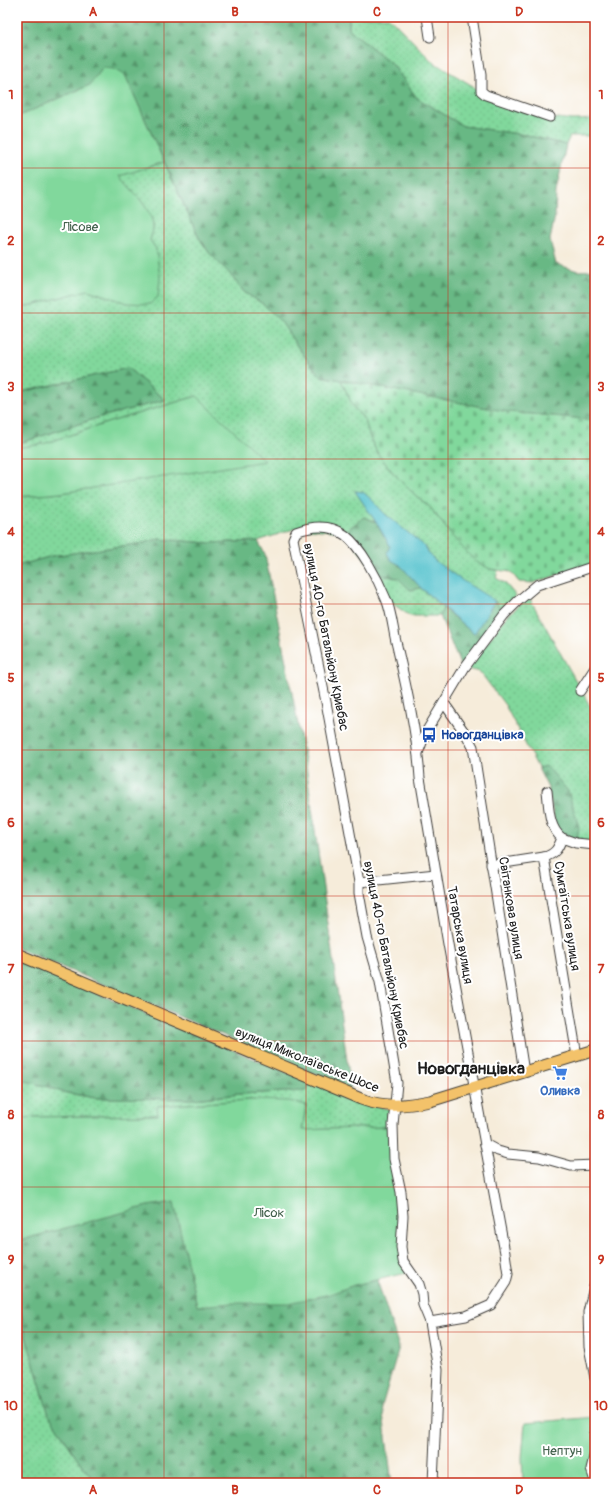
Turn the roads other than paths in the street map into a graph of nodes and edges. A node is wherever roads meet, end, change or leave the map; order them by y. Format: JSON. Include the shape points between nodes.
{"nodes":[{"id":1,"x":426,"y":17,"type":"edge"},
{"id":2,"x":472,"y":17,"type":"edge"},
{"id":3,"x":430,"y":37,"type":"dead end"},
{"id":4,"x":550,"y":117,"type":"dead end"},
{"id":5,"x":326,"y":527,"type":"joint"},
{"id":6,"x":595,"y":566,"type":"edge"},
{"id":7,"x":595,"y":668,"type":"edge"},
{"id":8,"x":580,"y":691,"type":"dead end"},
{"id":9,"x":444,"y":703,"type":"junction"},
{"id":10,"x":418,"y":753,"type":"junction"},
{"id":11,"x":547,"y":790,"type":"dead end"},
{"id":12,"x":562,"y":838,"type":"junction"},
{"id":13,"x":595,"y":845,"type":"edge"},
{"id":14,"x":544,"y":857,"type":"junction"},
{"id":15,"x":490,"y":865,"type":"junction"},
{"id":16,"x":436,"y":874,"type":"junction"},
{"id":17,"x":359,"y":882,"type":"junction"},
{"id":18,"x":17,"y":954,"type":"edge"},
{"id":19,"x":595,"y":1050,"type":"edge"},
{"id":20,"x":577,"y":1056,"type":"junction"},
{"id":21,"x":524,"y":1072,"type":"junction"},
{"id":22,"x":474,"y":1088,"type":"junction"},
{"id":23,"x":395,"y":1106,"type":"junction"},
{"id":24,"x":485,"y":1144,"type":"junction"},
{"id":25,"x":595,"y":1165,"type":"edge"},
{"id":26,"x":595,"y":1283,"type":"edge"},
{"id":27,"x":430,"y":1322,"type":"junction"},
{"id":28,"x":595,"y":1378,"type":"edge"},
{"id":29,"x":595,"y":1428,"type":"edge"},
{"id":30,"x":595,"y":1439,"type":"edge"},
{"id":31,"x":595,"y":1453,"type":"edge"},
{"id":32,"x":595,"y":1481,"type":"edge"},
{"id":33,"x":433,"y":1483,"type":"edge"}],
"edges":[{"from":1,"to":3,"type":"street"},
{"from":2,"to":4,"type":"street","via":[[481,90],[486,95]]},
{"from":5,"to":10,"type":"street","name":"Татарська вулиця","via":[[344,534],[352,541],[367,562],[386,599]]},
{"from":5,"to":17,"type":"street","name":"вулиця 40-го Батальйону Кривбас","via":[[296,532],[293,539]]},
{"from":6,"to":9,"type":"street","via":[[538,585],[518,601],[504,615],[465,667]]},
{"from":7,"to":8,"type":"street"},
{"from":9,"to":10,"type":"street","via":[[426,732]]},
{"from":9,"to":15,"type":"street","name":"Світанкова вулиця","via":[[473,747]]},
{"from":10,"to":16,"type":"street","name":"Татарська вулиця"},
{"from":11,"to":12,"type":"street","via":[[553,829]]},
{"from":12,"to":13,"type":"street"},
{"from":12,"to":14,"type":"street","name":"Сумгаїтська вулиця","via":[[553,854]]},
{"from":14,"to":15,"type":"street"},
{"from":14,"to":20,"type":"street","name":"Сумгаїтська вулиця"},
{"from":15,"to":21,"type":"street","name":"Світанкова вулиця"},
{"from":16,"to":17,"type":"street"},
{"from":16,"to":22,"type":"street","name":"Татарська вулиця"},
{"from":17,"to":23,"type":"street","name":"вулиця 40-го Батальйону Кривбас","via":[[367,936],[380,982],[385,1013],[396,1083]]},
{"from":18,"to":23,"type":"main road","name":"вулиця Миколаївське Шосе","via":[[361,1099],[385,1106]]},
{"from":19,"to":20,"type":"main road","name":"вулиця Миколаївське Шосе"},
{"from":20,"to":21,"type":"main road","name":"вулиця Миколаївське Шосе"},
{"from":21,"to":22,"type":"main road","name":"вулиця Миколаївське Шосе"},
{"from":22,"to":23,"type":"main road","name":"вулиця Миколаївське Шосе","via":[[430,1101]]},
{"from":22,"to":24,"type":"street","name":"Татарська вулиця"},
{"from":23,"to":27,"type":"street","name":"вулиця 40-го Батальйону Кривбас","via":[[394,1159],[401,1192],[403,1261],[418,1284]]},
{"from":24,"to":25,"type":"street","via":[[508,1154],[539,1157],[571,1166]]},
{"from":24,"to":27,"type":"street","name":"Татарська вулиця","via":[[505,1253],[508,1274],[506,1282],[491,1304],[466,1316]]},
{"from":26,"to":28,"type":"street","via":[[588,1312],[589,1347]]},
{"from":27,"to":33,"type":"street","name":"вулиця 40-го Батальйону Кривбас","via":[[438,1370]]},
{"from":29,"to":30,"type":"street"},
{"from":31,"to":32,"type":"street","via":[[592,1469]]}]}
